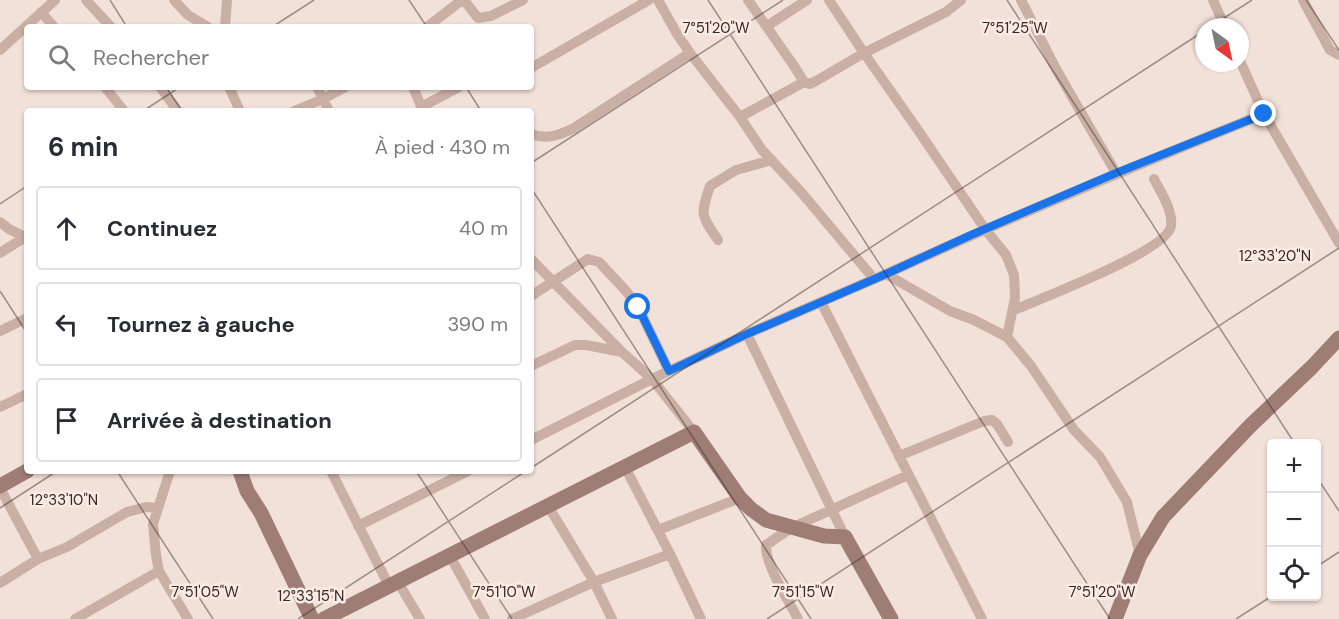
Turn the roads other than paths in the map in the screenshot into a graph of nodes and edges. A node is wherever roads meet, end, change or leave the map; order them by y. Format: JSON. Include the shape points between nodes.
{"nodes":[{"id":1,"x":55,"y":0,"type":"edge"},
{"id":2,"x":86,"y":0,"type":"edge"},
{"id":3,"x":174,"y":0,"type":"edge"},
{"id":4,"x":227,"y":0,"type":"edge"},
{"id":5,"x":463,"y":0,"type":"edge"},
{"id":6,"x":523,"y":0,"type":"edge"},
{"id":7,"x":648,"y":0,"type":"edge"},
{"id":8,"x":658,"y":0,"type":"edge"},
{"id":9,"x":748,"y":0,"type":"edge"},
{"id":10,"x":807,"y":0,"type":"edge"},
{"id":11,"x":829,"y":0,"type":"edge"},
{"id":12,"x":961,"y":0,"type":"edge"},
{"id":13,"x":1021,"y":0,"type":"edge"},
{"id":14,"x":1213,"y":0,"type":"edge"},
{"id":15,"x":1303,"y":0,"type":"edge"},
{"id":16,"x":41,"y":12,"type":"junction"},
{"id":17,"x":1221,"y":18,"type":"edge"},
{"id":18,"x":479,"y":23,"type":"edge"},
{"id":19,"x":28,"y":24,"type":"edge"},
{"id":20,"x":51,"y":24,"type":"edge"},
{"id":21,"x":108,"y":24,"type":"edge"},
{"id":22,"x":203,"y":24,"type":"edge"},
{"id":23,"x":226,"y":24,"type":"edge"},
{"id":24,"x":431,"y":24,"type":"edge"},
{"id":25,"x":767,"y":27,"type":"junction"},
{"id":26,"x":24,"y":28,"type":"edge"},
{"id":27,"x":0,"y":50,"type":"edge"},
{"id":28,"x":690,"y":53,"type":"junction"},
{"id":29,"x":864,"y":53,"type":"junction"},
{"id":30,"x":1339,"y":55,"type":"edge"},
{"id":31,"x":534,"y":66,"type":"edge"},
{"id":32,"x":1245,"y":72,"type":"edge"},
{"id":33,"x":804,"y":82,"type":"junction"},
{"id":34,"x":107,"y":90,"type":"edge"},
{"id":35,"x":162,"y":90,"type":"edge"},
{"id":36,"x":230,"y":90,"type":"edge"},
{"id":37,"x":318,"y":90,"type":"edge"},
{"id":38,"x":340,"y":90,"type":"edge"},
{"id":39,"x":414,"y":90,"type":"edge"},
{"id":40,"x":454,"y":90,"type":"edge"},
{"id":41,"x":323,"y":99,"type":"junction"},
{"id":42,"x":122,"y":108,"type":"edge"},
{"id":43,"x":176,"y":108,"type":"edge"},
{"id":44,"x":239,"y":108,"type":"edge"},
{"id":45,"x":301,"y":108,"type":"edge"},
{"id":46,"x":328,"y":108,"type":"edge"},
{"id":47,"x":422,"y":108,"type":"edge"},
{"id":48,"x":424,"y":108,"type":"edge"},
{"id":49,"x":1264,"y":114,"type":"junction"},
{"id":50,"x":740,"y":117,"type":"junction"},
{"id":51,"x":534,"y":135,"type":"edge"},
{"id":52,"x":772,"y":160,"type":"junction"},
{"id":53,"x":1116,"y":173,"type":"junction"},
{"id":54,"x":1154,"y":179,"type":"dead end"},
{"id":55,"x":0,"y":222,"type":"edge"},
{"id":56,"x":985,"y":229,"type":"junction"},
{"id":57,"x":24,"y":236,"type":"edge"},
{"id":58,"x":24,"y":238,"type":"edge"},
{"id":59,"x":718,"y":240,"type":"dead end"},
{"id":60,"x":1339,"y":243,"type":"edge"},
{"id":61,"x":0,"y":253,"type":"edge"},
{"id":62,"x":534,"y":262,"type":"edge"},
{"id":63,"x":886,"y":274,"type":"junction"},
{"id":64,"x":874,"y":279,"type":"junction"},
{"id":65,"x":553,"y":282,"type":"junction"},
{"id":66,"x":534,"y":294,"type":"edge"},
{"id":67,"x":821,"y":302,"type":"junction"},
{"id":68,"x":1014,"y":310,"type":"junction"},
{"id":69,"x":24,"y":319,"type":"edge"},
{"id":70,"x":0,"y":331,"type":"edge"},
{"id":71,"x":747,"y":334,"type":"junction"},
{"id":72,"x":1006,"y":337,"type":"junction"},
{"id":73,"x":1339,"y":338,"type":"edge"},
{"id":74,"x":622,"y":352,"type":"junction"},
{"id":75,"x":534,"y":365,"type":"edge"},
{"id":76,"x":669,"y":371,"type":"junction"},
{"id":77,"x":652,"y":379,"type":"junction"},
{"id":78,"x":24,"y":395,"type":"edge"},
{"id":79,"x":0,"y":407,"type":"edge"},
{"id":80,"x":694,"y":432,"type":"junction"},
{"id":81,"x":534,"y":438,"type":"edge"},
{"id":82,"x":1008,"y":442,"type":"dead end"},
{"id":83,"x":899,"y":456,"type":"junction"},
{"id":84,"x":625,"y":467,"type":"junction"},
{"id":85,"x":24,"y":473,"type":"edge"},
{"id":86,"x":169,"y":474,"type":"edge"},
{"id":87,"x":241,"y":474,"type":"edge"},
{"id":88,"x":334,"y":474,"type":"edge"},
{"id":89,"x":462,"y":474,"type":"edge"},
{"id":90,"x":908,"y":475,"type":"junction"},
{"id":91,"x":0,"y":487,"type":"edge"},
{"id":92,"x":740,"y":498,"type":"junction"},
{"id":93,"x":548,"y":506,"type":"junction"},
{"id":94,"x":157,"y":508,"type":"junction"},
{"id":95,"x":832,"y":510,"type":"junction"},
{"id":96,"x":358,"y":526,"type":"junction"},
{"id":97,"x":792,"y":528,"type":"junction"},
{"id":98,"x":658,"y":530,"type":"junction"},
{"id":99,"x":845,"y":537,"type":"junction"},
{"id":100,"x":670,"y":554,"type":"junction"},
{"id":101,"x":1140,"y":555,"type":"junction"},
{"id":102,"x":450,"y":556,"type":"junction"},
{"id":103,"x":38,"y":559,"type":"junction"},
{"id":104,"x":159,"y":572,"type":"junction"},
{"id":105,"x":594,"y":582,"type":"junction"},
{"id":106,"x":0,"y":583,"type":"edge"},
{"id":107,"x":393,"y":584,"type":"junction"},
{"id":108,"x":75,"y":619,"type":"edge"},
{"id":109,"x":188,"y":619,"type":"edge"},
{"id":110,"x":312,"y":619,"type":"edge"},
{"id":111,"x":324,"y":619,"type":"edge"},
{"id":112,"x":420,"y":619,"type":"edge"},
{"id":113,"x":484,"y":619,"type":"edge"},
{"id":114,"x":512,"y":619,"type":"edge"},
{"id":115,"x":612,"y":619,"type":"edge"},
{"id":116,"x":701,"y":619,"type":"edge"},
{"id":117,"x":798,"y":619,"type":"edge"},
{"id":118,"x":891,"y":619,"type":"edge"},
{"id":119,"x":982,"y":619,"type":"edge"},
{"id":120,"x":1115,"y":619,"type":"edge"}],
"edges":[{"from":1,"to":16,"type":"street"},
{"from":2,"to":21,"type":"street"},
{"from":3,"to":22,"type":"street"},
{"from":4,"to":23,"type":"street"},
{"from":5,"to":18,"type":"street"},
{"from":5,"to":24,"type":"street"},
{"from":6,"to":18,"type":"street"},
{"from":7,"to":31,"type":"street"},
{"from":8,"to":28,"type":"street"},
{"from":9,"to":25,"type":"street"},
{"from":10,"to":25,"type":"street"},
{"from":11,"to":29,"type":"street"},
{"from":12,"to":29,"type":"street","via":[[946,12]]},
{"from":13,"to":53,"type":"street"},
{"from":14,"to":17,"type":"street"},
{"from":15,"to":30,"type":"street","via":[[1330,50]]},
{"from":16,"to":19,"type":"street"},
{"from":16,"to":20,"type":"street"},
{"from":25,"to":33,"type":"street"},
{"from":26,"to":27,"type":"street"},
{"from":28,"to":50,"type":"street"},
{"from":28,"to":51,"type":"street","via":[[574,128],[549,137]]},
{"from":29,"to":33,"type":"street","via":[[810,84]]},
{"from":29,"to":56,"type":"street"},
{"from":32,"to":49,"type":"street"},
{"from":33,"to":50,"type":"street"},
{"from":34,"to":42,"type":"street"},
{"from":35,"to":43,"type":"street"},
{"from":36,"to":44,"type":"street"},
{"from":37,"to":41,"type":"street"},
{"from":38,"to":41,"type":"street"},
{"from":39,"to":47,"type":"street"},
{"from":40,"to":48,"type":"street"},
{"from":41,"to":45,"type":"street"},
{"from":41,"to":46,"type":"street"},
{"from":49,"to":53,"type":"street"},
{"from":49,"to":60,"type":"street"},
{"from":50,"to":52,"type":"street"},
{"from":52,"to":59,"type":"street","via":[[736,170],[710,186],[702,211]]},
{"from":52,"to":64,"type":"street"},
{"from":53,"to":56,"type":"street"},
{"from":54,"to":68,"type":"street","via":[[1170,212],[1171,228],[1166,235],[1126,261]]},
{"from":55,"to":57,"type":"street"},
{"from":56,"to":63,"type":"street"},
{"from":56,"to":68,"type":"street","via":[[1006,255],[1014,275]]},
{"from":58,"to":61,"type":"street"},
{"from":62,"to":65,"type":"street"},
{"from":63,"to":64,"type":"street"},
{"from":63,"to":72,"type":"street"},
{"from":64,"to":67,"type":"street"},
{"from":65,"to":66,"type":"street"},
{"from":65,"to":74,"type":"street"},
{"from":65,"to":76,"type":"street","via":[[588,259],[599,262],[638,307]]},
{"from":67,"to":71,"type":"street"},
{"from":67,"to":83,"type":"street"},
{"from":68,"to":72,"type":"street"},
{"from":69,"to":70,"type":"street"},
{"from":71,"to":76,"type":"street"},
{"from":71,"to":95,"type":"street"},
{"from":72,"to":101,"type":"street","via":[[1074,430],[1100,457],[1127,502]]},
{"from":73,"to":101,"type":"street","via":[[1170,509]]},
{"from":74,"to":75,"type":"street","via":[[575,345]]},
{"from":74,"to":77,"type":"street"},
{"from":76,"to":77,"type":"street"},
{"from":77,"to":80,"type":"street"},
{"from":77,"to":81,"type":"street"},
{"from":78,"to":79,"type":"street"},
{"from":80,"to":84,"type":"street"},
{"from":80,"to":92,"type":"street"},
{"from":82,"to":83,"type":"street","via":[[998,424],[984,421]]},
{"from":83,"to":90,"type":"street"},
{"from":84,"to":93,"type":"street"},
{"from":84,"to":98,"type":"street"},
{"from":85,"to":91,"type":"street"},
{"from":86,"to":94,"type":"street"},
{"from":87,"to":110,"type":"street"},
{"from":88,"to":96,"type":"street"},
{"from":89,"to":96,"type":"street"},
{"from":90,"to":95,"type":"street"},
{"from":90,"to":119,"type":"street"},
{"from":91,"to":103,"type":"street"},
{"from":92,"to":97,"type":"street","via":[[766,520]]},
{"from":92,"to":98,"type":"street"},
{"from":93,"to":102,"type":"street"},
{"from":93,"to":105,"type":"street"},
{"from":94,"to":103,"type":"street","via":[[127,512]]},
{"from":94,"to":104,"type":"street","via":[[153,524]]},
{"from":95,"to":97,"type":"street"},
{"from":95,"to":99,"type":"street"},
{"from":96,"to":107,"type":"street"},
{"from":97,"to":99,"type":"street"},
{"from":97,"to":117,"type":"street","via":[[766,545],[766,550]]},
{"from":98,"to":100,"type":"street"},
{"from":99,"to":118,"type":"street"},
{"from":100,"to":105,"type":"street"},
{"from":100,"to":116,"type":"street"},
{"from":101,"to":120,"type":"street"},
{"from":102,"to":107,"type":"street"},
{"from":102,"to":113,"type":"street"},
{"from":103,"to":106,"type":"street"},
{"from":104,"to":108,"type":"street"},
{"from":104,"to":109,"type":"street"},
{"from":105,"to":114,"type":"street"},
{"from":105,"to":115,"type":"street"},
{"from":107,"to":111,"type":"street"},
{"from":107,"to":112,"type":"street"}]}
